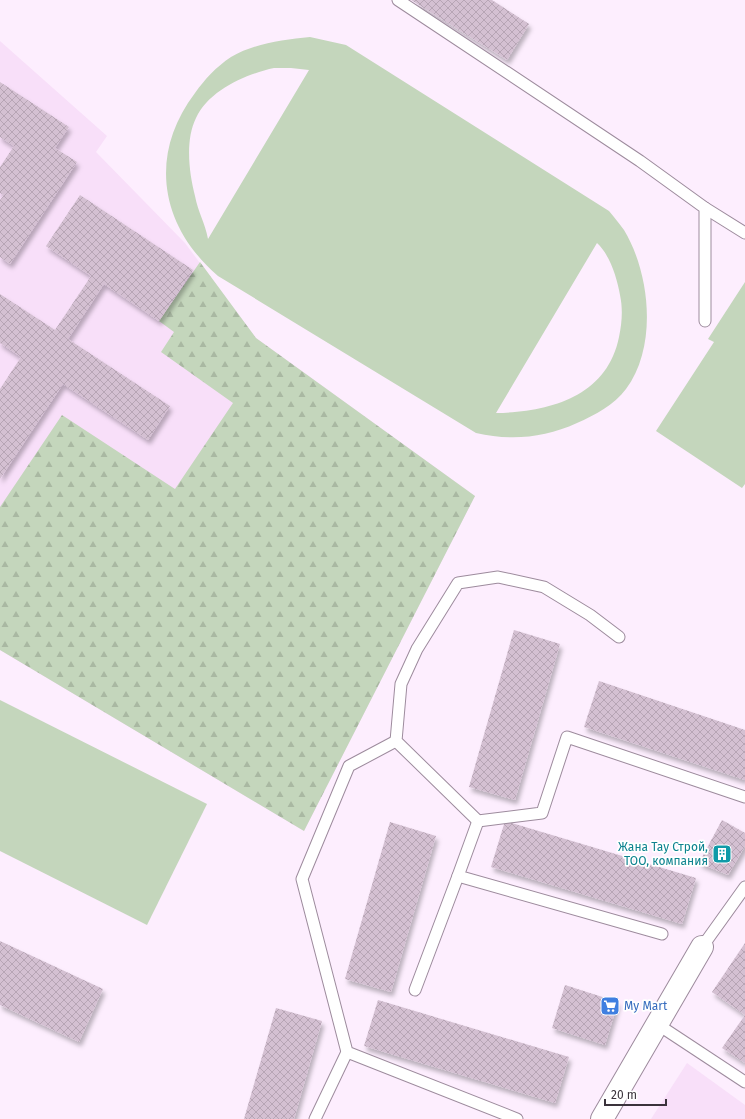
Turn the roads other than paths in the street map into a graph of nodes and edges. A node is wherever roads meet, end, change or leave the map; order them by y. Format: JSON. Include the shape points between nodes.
{"nodes":[{"id":1,"x":398,"y":0,"type":"edge"},
{"id":2,"x":705,"y":208,"type":"junction"},
{"id":3,"x":745,"y":233,"type":"edge"},
{"id":4,"x":705,"y":321,"type":"dead end"},
{"id":5,"x":619,"y":637,"type":"dead end"},
{"id":6,"x":396,"y":741,"type":"junction"},
{"id":7,"x":745,"y":797,"type":"edge"},
{"id":8,"x":478,"y":821,"type":"junction"},
{"id":9,"x":458,"y":876,"type":"junction"},
{"id":10,"x":745,"y":886,"type":"edge"},
{"id":11,"x":662,"y":934,"type":"dead end"},
{"id":12,"x":702,"y":947,"type":"joint"},
{"id":13,"x":414,"y":990,"type":"dead end"},
{"id":14,"x":657,"y":1024,"type":"junction"},
{"id":15,"x":347,"y":1052,"type":"junction"},
{"id":16,"x":745,"y":1082,"type":"edge"},
{"id":17,"x":315,"y":1119,"type":"edge"},
{"id":18,"x":517,"y":1119,"type":"edge"},
{"id":19,"x":602,"y":1119,"type":"edge"},
{"id":20,"x":614,"y":1119,"type":"edge"}],
"edges":[{"from":1,"to":2,"type":"lane","via":[[640,161]]},
{"from":2,"to":3,"type":"lane"},
{"from":2,"to":4,"type":"lane"},
{"from":5,"to":6,"type":"lane","via":[[590,615],[544,587],[498,577],[458,582],[417,650],[401,684]]},
{"from":6,"to":8,"type":"lane"},
{"from":6,"to":15,"type":"lane","via":[[349,766],[302,879]]},
{"from":7,"to":8,"type":"lane","via":[[567,737],[542,813]]},
{"from":8,"to":9,"type":"lane"},
{"from":9,"to":11,"type":"lane"},
{"from":9,"to":13,"type":"lane"},
{"from":10,"to":12,"type":"lane"},
{"from":12,"to":14,"type":"street"},
{"from":14,"to":16,"type":"lane"},
{"from":14,"to":19,"type":"street"},
{"from":14,"to":20,"type":"street","via":[[657,1046]]},
{"from":15,"to":17,"type":"lane"},
{"from":15,"to":18,"type":"lane"}]}
